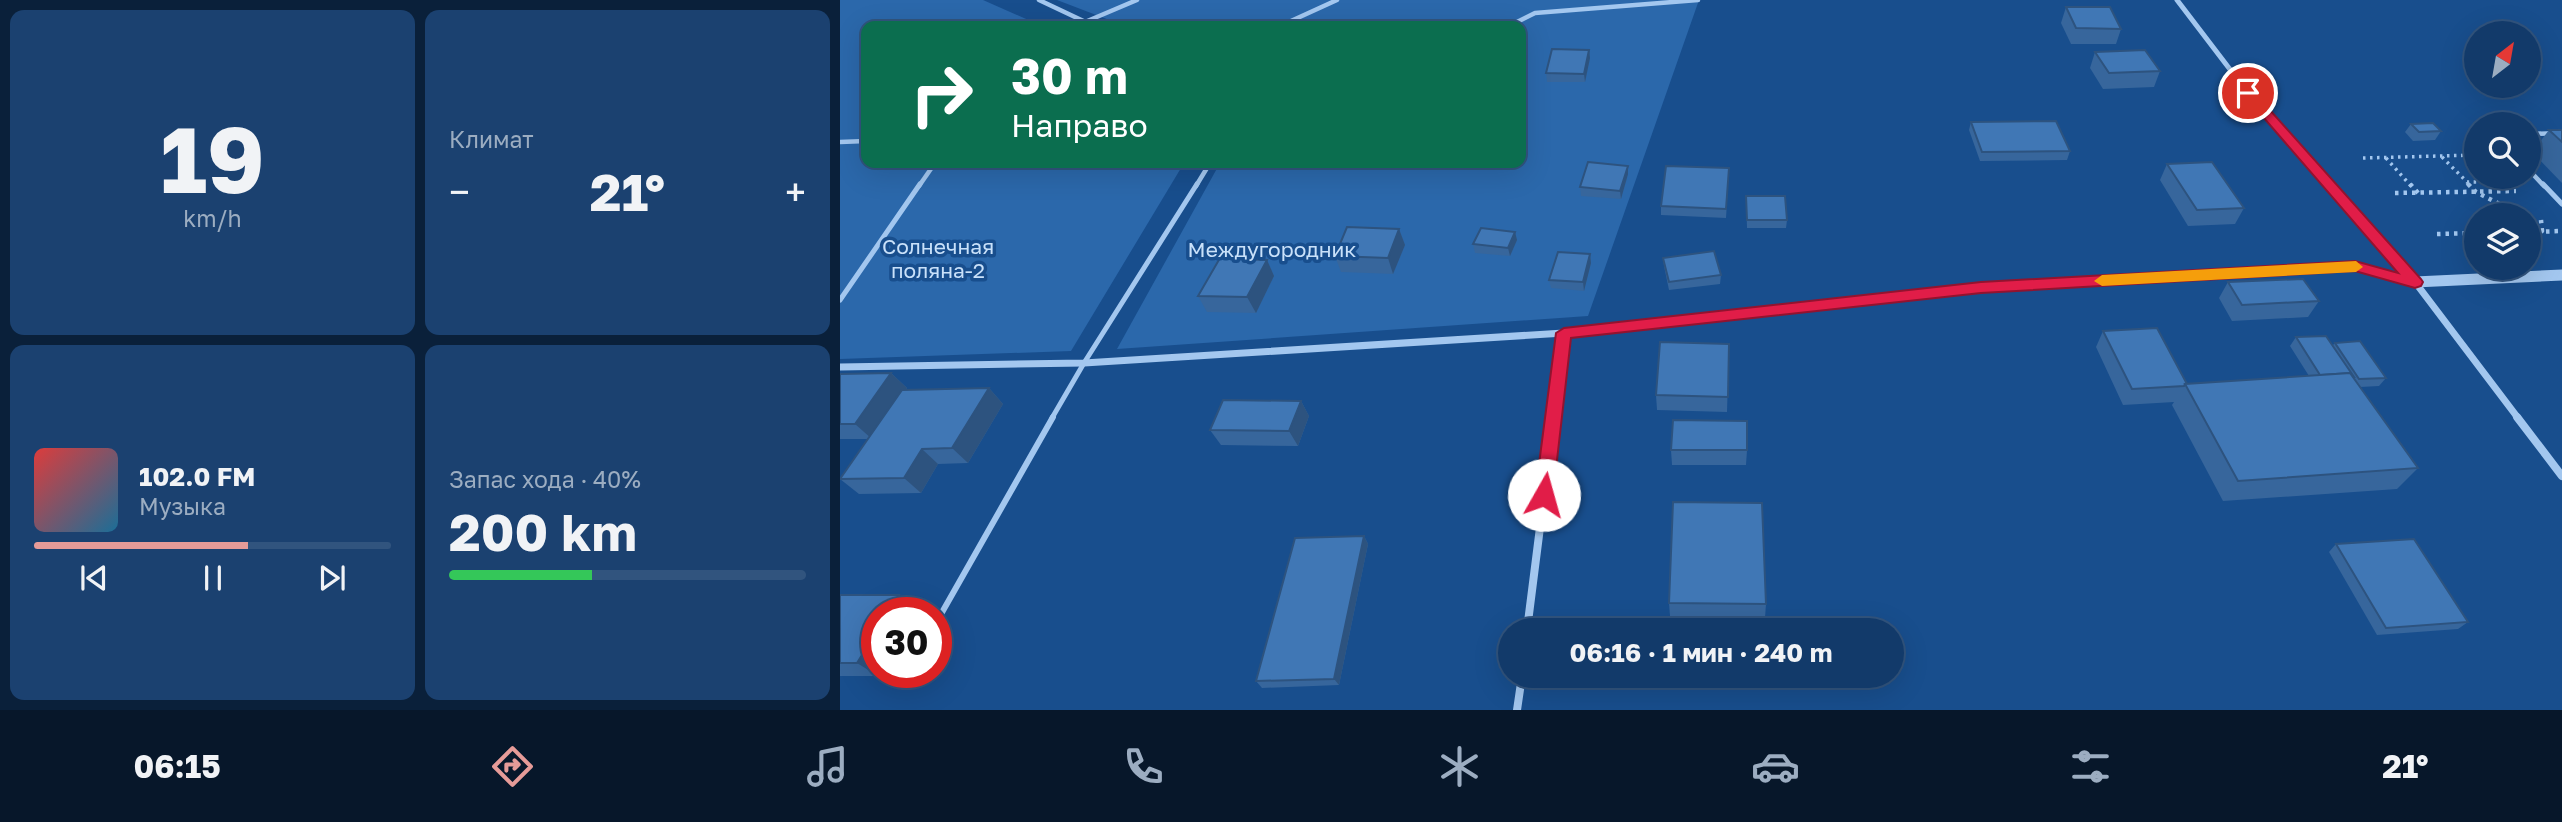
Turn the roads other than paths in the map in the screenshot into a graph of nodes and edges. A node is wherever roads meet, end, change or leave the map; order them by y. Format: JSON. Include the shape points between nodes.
{"nodes":[{"id":1,"x":1038,"y":0,"type":"edge"},
{"id":2,"x":1138,"y":0,"type":"edge"},
{"id":3,"x":1337,"y":0,"type":"edge"},
{"id":4,"x":1698,"y":0,"type":"edge"},
{"id":5,"x":2177,"y":0,"type":"edge"},
{"id":6,"x":1082,"y":21,"type":"edge"},
{"id":7,"x":1086,"y":21,"type":"edge"},
{"id":8,"x":1291,"y":21,"type":"edge"},
{"id":9,"x":1519,"y":21,"type":"edge"},
{"id":10,"x":2562,"y":133,"type":"edge"},
{"id":11,"x":2541,"y":134,"type":"edge"},
{"id":12,"x":861,"y":141,"type":"edge"},
{"id":13,"x":840,"y":142,"type":"edge"},
{"id":14,"x":932,"y":168,"type":"edge"},
{"id":15,"x":1207,"y":168,"type":"edge"},
{"id":16,"x":2541,"y":183,"type":"edge"},
{"id":17,"x":2562,"y":205,"type":"edge"},
{"id":18,"x":2562,"y":275,"type":"edge"},
{"id":19,"x":2415,"y":282,"type":"junction"},
{"id":20,"x":840,"y":300,"type":"edge"},
{"id":21,"x":1564,"y":333,"type":"junction"},
{"id":22,"x":1084,"y":363,"type":"junction"},
{"id":23,"x":840,"y":367,"type":"edge"},
{"id":24,"x":2562,"y":476,"type":"edge"},
{"id":25,"x":951,"y":597,"type":"edge"},
{"id":26,"x":1528,"y":618,"type":"edge"},
{"id":27,"x":1520,"y":688,"type":"edge"},
{"id":28,"x":1517,"y":710,"type":"edge"}],
"edges":[{"from":1,"to":6,"type":"lane"},
{"from":2,"to":7,"type":"lane"},
{"from":3,"to":8,"type":"lane"},
{"from":4,"to":9,"type":"lane","via":[[1535,13]]},
{"from":5,"to":19,"type":"street","via":[[2248,93]]},
{"from":10,"to":11,"type":"lane"},
{"from":12,"to":13,"type":"lane"},
{"from":14,"to":20,"type":"lane"},
{"from":15,"to":22,"type":"lane"},
{"from":16,"to":17,"type":"lane"},
{"from":18,"to":19,"type":"street"},
{"from":19,"to":21,"type":"street","via":[[2355,266],[1981,287]]},
{"from":19,"to":24,"type":"street"},
{"from":21,"to":22,"type":"street"},
{"from":21,"to":26,"type":"street"},
{"from":22,"to":23,"type":"street"},
{"from":22,"to":25,"type":"lane"},
{"from":27,"to":28,"type":"street"}]}
